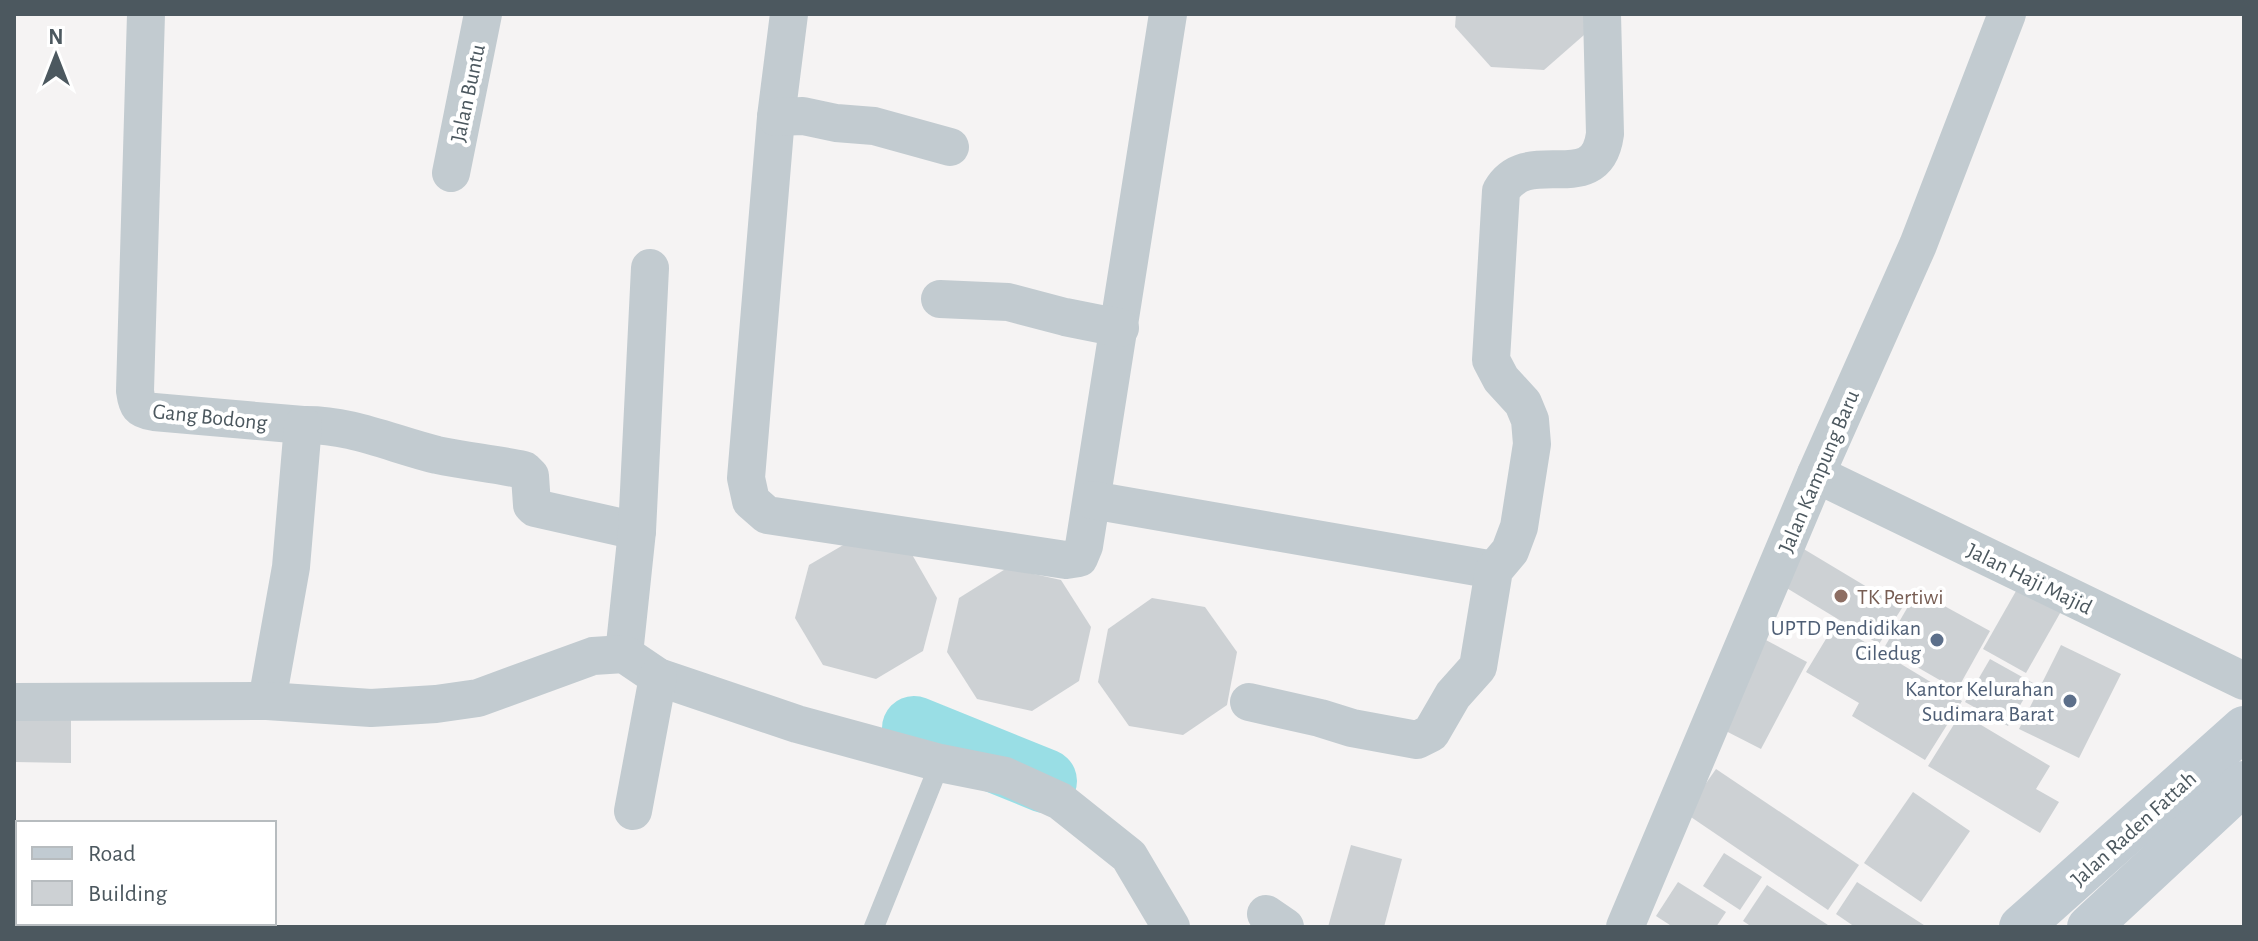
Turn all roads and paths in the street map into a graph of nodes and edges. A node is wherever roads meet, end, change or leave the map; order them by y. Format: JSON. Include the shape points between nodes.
{"nodes":[{"id":1,"x":146,"y":14,"type":"edge"},
{"id":2,"x":483,"y":14,"type":"edge"},
{"id":3,"x":789,"y":14,"type":"edge"},
{"id":4,"x":1168,"y":14,"type":"edge"},
{"id":5,"x":1602,"y":14,"type":"edge"},
{"id":6,"x":2007,"y":14,"type":"edge"},
{"id":7,"x":776,"y":117,"type":"junction"},
{"id":8,"x":950,"y":147,"type":"dead end"},
{"id":9,"x":451,"y":173,"type":"dead end"},
{"id":10,"x":650,"y":268,"type":"dead end"},
{"id":11,"x":940,"y":299,"type":"dead end"},
{"id":12,"x":1120,"y":328,"type":"junction"},
{"id":13,"x":303,"y":425,"type":"junction"},
{"id":14,"x":1816,"y":474,"type":"junction"},
{"id":15,"x":1092,"y":500,"type":"junction"},
{"id":16,"x":637,"y":531,"type":"junction"},
{"id":17,"x":1494,"y":570,"type":"junction"},
{"id":18,"x":624,"y":654,"type":"junction"},
{"id":19,"x":658,"y":677,"type":"junction"},
{"id":20,"x":2244,"y":681,"type":"edge"},
{"id":21,"x":267,"y":701,"type":"junction"},
{"id":22,"x":14,"y":702,"type":"edge"},
{"id":23,"x":1249,"y":702,"type":"dead end"},
{"id":24,"x":2244,"y":728,"type":"edge"},
{"id":25,"x":940,"y":763,"type":"junction"},
{"id":26,"x":2244,"y":783,"type":"edge"},
{"id":27,"x":633,"y":811,"type":"dead end"},
{"id":28,"x":874,"y":927,"type":"edge"},
{"id":29,"x":1171,"y":927,"type":"edge"},
{"id":30,"x":1625,"y":927,"type":"edge"},
{"id":31,"x":2021,"y":927,"type":"edge"},
{"id":32,"x":2089,"y":927,"type":"edge"}],
"edges":[{"from":1,"to":13,"type":"street","name":"Gang Bodong","via":[[137,404],[154,412]]},
{"from":2,"to":9,"type":"street","name":"Jalan Buntu"},
{"from":3,"to":7,"type":"street"},
{"from":4,"to":12,"type":"street"},
{"from":5,"to":17,"type":"street","via":[[1603,152],[1576,169],[1520,171],[1501,191],[1491,360],[1523,403],[1532,444],[1519,527],[1510,551]]},
{"from":6,"to":14,"type":"street","name":"Jalan Kampung Baru","via":[[1918,245]]},
{"from":7,"to":8,"type":"street","via":[[874,126]]},
{"from":7,"to":15,"type":"street","via":[[746,478],[751,501],[767,515],[1066,560],[1079,558]]},
{"from":10,"to":16,"type":"street"},
{"from":11,"to":12,"type":"street","via":[[1008,302]]},
{"from":12,"to":15,"type":"street"},
{"from":13,"to":16,"type":"street","name":"Gang Bodong","via":[[348,429],[436,454],[524,470],[530,476],[535,508]]},
{"from":13,"to":21,"type":"street","via":[[291,567]]},
{"from":14,"to":20,"type":"street","name":"Jalan Haji Majid"},
{"from":14,"to":30,"type":"street","name":"Jalan Kampung Baru"},
{"from":15,"to":17,"type":"street"},
{"from":16,"to":18,"type":"street"},
{"from":17,"to":23,"type":"street","via":[[1478,667],[1453,695],[1431,733],[1417,740],[1402,739]]},
{"from":18,"to":19,"type":"street"},
{"from":18,"to":21,"type":"street","via":[[593,656],[478,698],[436,704],[371,708]]},
{"from":19,"to":25,"type":"street","via":[[797,724]]},
{"from":19,"to":27,"type":"street"},
{"from":21,"to":22,"type":"street"},
{"from":24,"to":31,"type":"main road","name":"Jalan Raden Fattah"},
{"from":25,"to":28,"type":"lane"},
{"from":25,"to":29,"type":"street","via":[[1005,776],[1060,801],[1129,856]]},
{"from":26,"to":32,"type":"main road","name":"Jalan Raden Fattah"}]}
